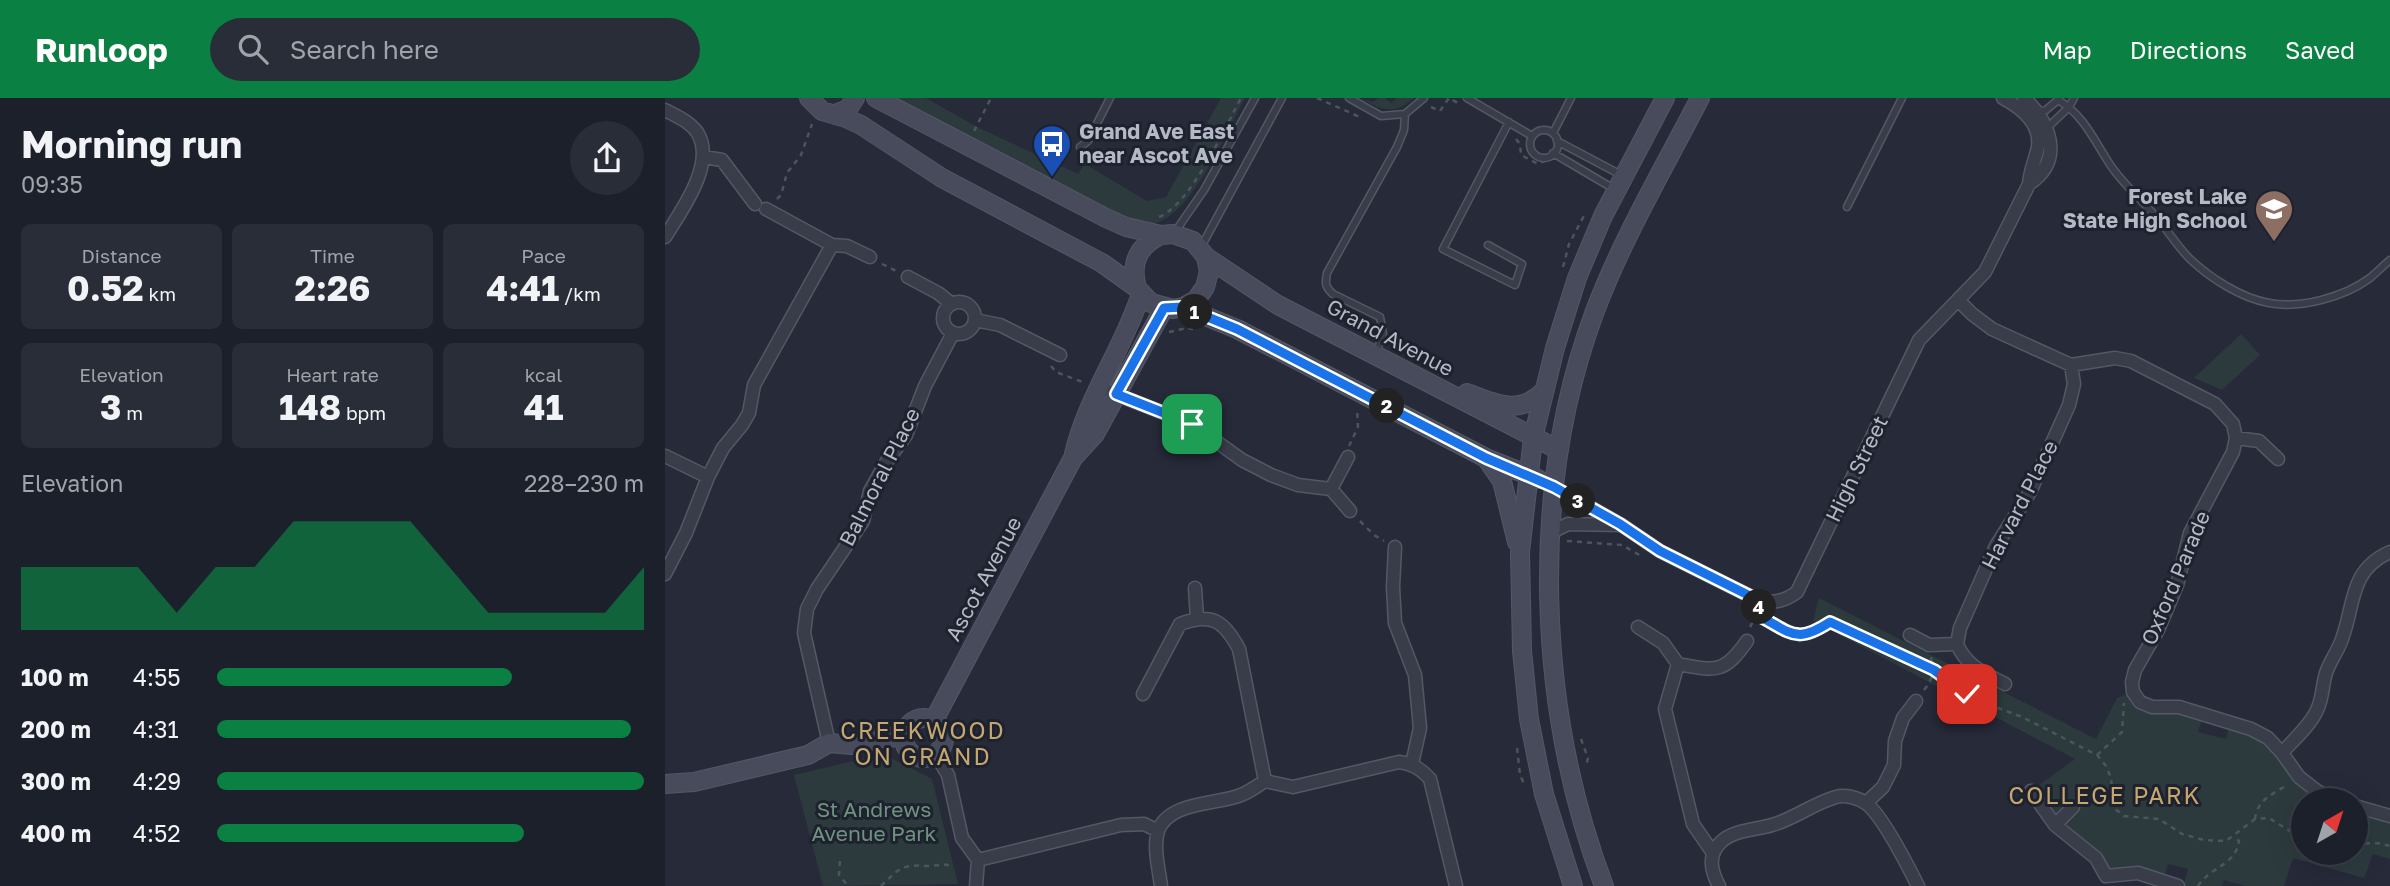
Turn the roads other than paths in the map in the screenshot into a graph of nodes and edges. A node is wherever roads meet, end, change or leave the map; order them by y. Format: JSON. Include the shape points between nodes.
{"nodes":[{"id":1,"x":809,"y":98,"type":"edge"},
{"id":2,"x":855,"y":98,"type":"edge"},
{"id":3,"x":876,"y":98,"type":"edge"},
{"id":4,"x":1110,"y":98,"type":"edge"},
{"id":5,"x":1255,"y":98,"type":"edge"},
{"id":6,"x":1282,"y":98,"type":"edge"},
{"id":7,"x":1349,"y":98,"type":"edge"},
{"id":8,"x":1424,"y":98,"type":"edge"},
{"id":9,"x":1467,"y":98,"type":"edge"},
{"id":10,"x":1571,"y":98,"type":"edge"},
{"id":11,"x":1665,"y":98,"type":"edge"},
{"id":12,"x":1700,"y":98,"type":"edge"},
{"id":13,"x":1902,"y":98,"type":"edge"},
{"id":14,"x":2003,"y":98,"type":"edge"},
{"id":15,"x":2024,"y":98,"type":"edge"},
{"id":16,"x":2074,"y":98,"type":"edge"},
{"id":17,"x":2059,"y":99,"type":"edge"},
{"id":18,"x":2070,"y":107,"type":"junction"},
{"id":19,"x":665,"y":110,"type":"edge"},
{"id":20,"x":2038,"y":112,"type":"junction"},
{"id":21,"x":835,"y":114,"type":"junction"},
{"id":22,"x":1405,"y":114,"type":"junction"},
{"id":23,"x":1509,"y":122,"type":"junction"},
{"id":24,"x":2047,"y":128,"type":"junction"},
{"id":25,"x":1553,"y":133,"type":"junction"},
{"id":26,"x":1532,"y":136,"type":"junction"},
{"id":27,"x":1557,"y":141,"type":"junction"},
{"id":28,"x":1080,"y":147,"type":"dead end"},
{"id":29,"x":1551,"y":156,"type":"junction"},
{"id":30,"x":704,"y":158,"type":"junction"},
{"id":31,"x":1619,"y":183,"type":"junction"},
{"id":32,"x":2029,"y":184,"type":"junction"},
{"id":33,"x":1847,"y":207,"type":"dead end"},
{"id":34,"x":1167,"y":234,"type":"junction"},
{"id":35,"x":665,"y":237,"type":"edge"},
{"id":36,"x":1488,"y":245,"type":"dead end"},
{"id":37,"x":832,"y":246,"type":"junction"},
{"id":38,"x":1203,"y":253,"type":"junction"},
{"id":39,"x":870,"y":257,"type":"road end"},
{"id":40,"x":2390,"y":260,"type":"edge"},
{"id":41,"x":908,"y":277,"type":"road end"},
{"id":42,"x":1139,"y":291,"type":"junction"},
{"id":43,"x":1959,"y":301,"type":"junction"},
{"id":44,"x":952,"y":304,"type":"junction"},
{"id":45,"x":1183,"y":307,"type":"junction"},
{"id":46,"x":1164,"y":308,"type":"junction"},
{"id":47,"x":975,"y":320,"type":"junction"},
{"id":48,"x":953,"y":332,"type":"junction"},
{"id":49,"x":1060,"y":355,"type":"dead end"},
{"id":50,"x":1375,"y":356,"type":"junction"},
{"id":51,"x":2071,"y":365,"type":"junction"},
{"id":52,"x":1101,"y":389,"type":"junction"},
{"id":53,"x":1544,"y":391,"type":"junction"},
{"id":54,"x":1455,"y":398,"type":"junction"},
{"id":55,"x":1533,"y":438,"type":"junction"},
{"id":56,"x":2236,"y":438,"type":"junction"},
{"id":57,"x":1559,"y":450,"type":"junction"},
{"id":58,"x":665,"y":456,"type":"edge"},
{"id":59,"x":1348,"y":457,"type":"road end"},
{"id":60,"x":1486,"y":458,"type":"junction"},
{"id":61,"x":2278,"y":459,"type":"dead end"},
{"id":62,"x":1530,"y":476,"type":"junction"},
{"id":63,"x":708,"y":477,"type":"junction"},
{"id":64,"x":1554,"y":487,"type":"junction"},
{"id":65,"x":1331,"y":489,"type":"junction"},
{"id":66,"x":1350,"y":511,"type":"road end"},
{"id":67,"x":1620,"y":524,"type":"junction"},
{"id":68,"x":1558,"y":536,"type":"junction"},
{"id":69,"x":1395,"y":547,"type":"road end"},
{"id":70,"x":1520,"y":552,"type":"junction"},
{"id":71,"x":2390,"y":552,"type":"edge"},
{"id":72,"x":665,"y":574,"type":"edge"},
{"id":73,"x":1195,"y":588,"type":"dead end"},
{"id":74,"x":1198,"y":618,"type":"junction"},
{"id":75,"x":1638,"y":627,"type":"dead end"},
{"id":76,"x":1910,"y":635,"type":"dead end"},
{"id":77,"x":1747,"y":641,"type":"road end"},
{"id":78,"x":1957,"y":644,"type":"junction"},
{"id":79,"x":1678,"y":664,"type":"junction"},
{"id":80,"x":2005,"y":684,"type":"dead end"},
{"id":81,"x":1143,"y":694,"type":"dead end"},
{"id":82,"x":1916,"y":701,"type":"road end"},
{"id":83,"x":934,"y":720,"type":"junction"},
{"id":84,"x":903,"y":738,"type":"junction"},
{"id":85,"x":829,"y":743,"type":"junction"},
{"id":86,"x":2282,"y":753,"type":"junction"},
{"id":87,"x":936,"y":755,"type":"junction"},
{"id":88,"x":1412,"y":764,"type":"junction"},
{"id":89,"x":1265,"y":781,"type":"junction"},
{"id":90,"x":665,"y":784,"type":"edge"},
{"id":91,"x":2313,"y":788,"type":"edge"},
{"id":92,"x":2031,"y":791,"type":"dead end"},
{"id":93,"x":1866,"y":803,"type":"junction"},
{"id":94,"x":2073,"y":807,"type":"dead end"},
{"id":95,"x":2368,"y":810,"type":"edge"},
{"id":96,"x":2390,"y":816,"type":"edge"},
{"id":97,"x":2055,"y":825,"type":"junction"},
{"id":98,"x":1158,"y":831,"type":"junction"},
{"id":99,"x":1713,"y":853,"type":"junction"},
{"id":100,"x":978,"y":860,"type":"junction"},
{"id":101,"x":2105,"y":881,"type":"edge"},
{"id":102,"x":976,"y":886,"type":"edge"},
{"id":103,"x":1161,"y":886,"type":"edge"},
{"id":104,"x":1455,"y":886,"type":"edge"},
{"id":105,"x":1573,"y":886,"type":"edge"},
{"id":106,"x":1604,"y":886,"type":"edge"},
{"id":107,"x":1719,"y":886,"type":"edge"},
{"id":108,"x":1918,"y":886,"type":"edge"},
{"id":109,"x":2178,"y":886,"type":"edge"}],
"edges":[{"from":1,"to":21,"type":"street","via":[[822,111]]},
{"from":2,"to":21,"type":"street","via":[[848,109]]},
{"from":3,"to":34,"type":"street","name":"Grand Avenue","via":[[1106,218],[1126,227]]},
{"from":4,"to":28,"type":"lane","via":[[1088,141]]},
{"from":5,"to":34,"type":"lane","via":[[1204,190]]},
{"from":6,"to":38,"type":"lane"},
{"from":7,"to":22,"type":"lane","via":[[1381,116]]},
{"from":8,"to":22,"type":"lane"},
{"from":9,"to":23,"type":"lane"},
{"from":10,"to":25,"type":"lane"},
{"from":11,"to":31,"type":"street"},
{"from":12,"to":57,"type":"street","via":[[1631,230],[1595,313]]},
{"from":13,"to":33,"type":"lane"},
{"from":14,"to":32,"type":"street","name":"High Street","via":[[2028,116],[2036,131],[2039,143]]},
{"from":15,"to":20,"type":"street","name":"High Street"},
{"from":16,"to":18,"type":"lane"},
{"from":17,"to":18,"type":"lane"},
{"from":17,"to":20,"type":"lane"},
{"from":18,"to":24,"type":"lane"},
{"from":18,"to":40,"type":"lane","via":[[2111,166],[2190,258],[2241,293],[2268,303],[2320,299],[2344,293]]},
{"from":19,"to":30,"type":"street","via":[[697,132]]},
{"from":20,"to":24,"type":"street","name":"High Street"},
{"from":21,"to":42,"type":"street","via":[[861,125],[942,178],[1102,263]]},
{"from":22,"to":50,"type":"lane","via":[[1397,147],[1325,283],[1333,294],[1380,317],[1383,334]]},
{"from":23,"to":26,"type":"lane"},
{"from":23,"to":36,"type":"lane","via":[[1443,249],[1515,285],[1522,264]]},
{"from":24,"to":32,"type":"street","name":"High Street","via":[[2051,153],[2040,177]]},
{"from":25,"to":26,"type":"lane","via":[[1544,130]]},
{"from":25,"to":27,"type":"lane"},
{"from":26,"to":29,"type":"lane","via":[[1533,152]]},
{"from":27,"to":29,"type":"lane"},
{"from":27,"to":31,"type":"lane"},
{"from":29,"to":31,"type":"lane"},
{"from":30,"to":35,"type":"street","via":[[692,193]]},
{"from":30,"to":37,"type":"street","via":[[722,160],[761,206]]},
{"from":31,"to":53,"type":"street","via":[[1577,278]]},
{"from":32,"to":43,"type":"street","name":"High Street","via":[[1985,272]]},
{"from":34,"to":38,"type":"street","name":"Grand Avenue","via":[[1184,236]]},
{"from":34,"to":42,"type":"street","via":[[1149,240],[1134,262]]},
{"from":37,"to":39,"type":"street","via":[[847,246]]},
{"from":37,"to":63,"type":"street","via":[[754,385],[746,419]]},
{"from":38,"to":45,"type":"street","via":[[1209,272],[1205,287],[1196,300]]},
{"from":38,"to":50,"type":"street","name":"Grand Avenue","via":[[1278,305]]},
{"from":41,"to":44,"type":"street"},
{"from":42,"to":46,"type":"street"},
{"from":42,"to":52,"type":"street","name":"Ascot Avenue","via":[[1131,323]]},
{"from":43,"to":51,"type":"street","via":[[1991,329]]},
{"from":43,"to":67,"type":"street","name":"High Street","via":[[1919,340],[1797,592],[1773,603],[1760,601],[1660,551]]},
{"from":44,"to":47,"type":"street","via":[[968,306]]},
{"from":44,"to":48,"type":"street","name":"Balmoral Place","via":[[944,319]]},
{"from":45,"to":46,"type":"street"},
{"from":45,"to":60,"type":"street","via":[[1237,329]]},
{"from":46,"to":52,"type":"street","name":"Ascot Avenue"},
{"from":47,"to":48,"type":"street","via":[[967,332]]},
{"from":47,"to":49,"type":"street","via":[[1000,325]]},
{"from":48,"to":85,"type":"street","name":"Balmoral Place","via":[[906,435],[870,491],[863,521],[807,610],[804,634]]},
{"from":50,"to":54,"type":"street","name":"Grand Avenue"},
{"from":51,"to":56,"type":"street","via":[[2115,358],[2131,361],[2215,404],[2233,424]]},
{"from":51,"to":78,"type":"street","name":"Harvard Place","via":[[2074,384],[2069,405],[2030,492],[1996,546]]},
{"from":52,"to":65,"type":"street","via":[[1192,424],[1271,475],[1298,485]]},
{"from":52,"to":83,"type":"street","name":"Ascot Avenue","via":[[1095,434],[1073,458]]},
{"from":53,"to":54,"type":"street","via":[[1531,401],[1502,407],[1464,392]]},
{"from":53,"to":55,"type":"street"},
{"from":54,"to":55,"type":"street","name":"Grand Avenue"},
{"from":55,"to":57,"type":"street","name":"Grand Avenue"},
{"from":55,"to":62,"type":"street"},
{"from":56,"to":61,"type":"street","via":[[2259,441]]},
{"from":56,"to":86,"type":"street","name":"Oxford Parade","via":[[2223,474],[2190,533],[2158,630],[2134,670],[2133,692],[2140,702],[2152,707],[2179,707],[2252,729]]},
{"from":57,"to":64,"type":"street"},
{"from":58,"to":63,"type":"street"},
{"from":59,"to":65,"type":"street"},
{"from":60,"to":62,"type":"street"},
{"from":60,"to":70,"type":"street","via":[[1502,481]]},
{"from":62,"to":64,"type":"street"},
{"from":62,"to":70,"type":"street"},
{"from":63,"to":72,"type":"street"},
{"from":64,"to":67,"type":"street"},
{"from":64,"to":68,"type":"street"},
{"from":65,"to":66,"type":"street"},
{"from":67,"to":68,"type":"street","via":[[1568,524]]},
{"from":68,"to":106,"type":"street","via":[[1549,588],[1553,680],[1568,768]]},
{"from":69,"to":88,"type":"street","via":[[1395,623],[1415,675],[1420,728]]},
{"from":70,"to":105,"type":"street","via":[[1529,719],[1544,794]]},
{"from":71,"to":86,"type":"street","via":[[2365,570],[2353,590],[2342,640],[2326,673],[2316,713]]},
{"from":73,"to":74,"type":"street"},
{"from":74,"to":81,"type":"street","via":[[1180,624]]},
{"from":74,"to":89,"type":"street","via":[[1217,622],[1240,649]]},
{"from":75,"to":79,"type":"street","via":[[1663,643]]},
{"from":76,"to":78,"type":"street","via":[[1929,645]]},
{"from":77,"to":79,"type":"street","via":[[1733,660],[1711,670]]},
{"from":78,"to":80,"type":"street","via":[[1973,668]]},
{"from":79,"to":99,"type":"street","via":[[1665,709],[1693,824]]},
{"from":82,"to":93,"type":"street","via":[[1903,718],[1895,741],[1894,765]]},
{"from":83,"to":84,"type":"street","via":[[920,718],[908,725]]},
{"from":83,"to":87,"type":"street","via":[[943,730],[944,744]]},
{"from":84,"to":85,"type":"street","via":[[852,745]]},
{"from":84,"to":87,"type":"street","via":[[909,752],[924,759]]},
{"from":85,"to":90,"type":"street","via":[[808,755],[694,782]]},
{"from":86,"to":91,"type":"street"},
{"from":87,"to":100,"type":"street","via":[[948,775],[962,838]]},
{"from":88,"to":89,"type":"street","via":[[1399,762],[1293,787]]},
{"from":88,"to":104,"type":"street","via":[[1430,779]]},
{"from":89,"to":98,"type":"street","via":[[1242,795],[1178,811]]},
{"from":92,"to":97,"type":"street"},
{"from":93,"to":99,"type":"street","via":[[1838,796],[1774,825],[1732,835]]},
{"from":93,"to":108,"type":"street"},
{"from":94,"to":97,"type":"street"},
{"from":95,"to":96,"type":"street"},
{"from":97,"to":101,"type":"street","via":[[2096,858]]},
{"from":98,"to":100,"type":"street","via":[[1144,824],[1121,825]]},
{"from":98,"to":103,"type":"street"},
{"from":99,"to":107,"type":"street","via":[[1711,870]]},
{"from":100,"to":102,"type":"street"},
{"from":101,"to":109,"type":"street","via":[[2138,873]]}]}
